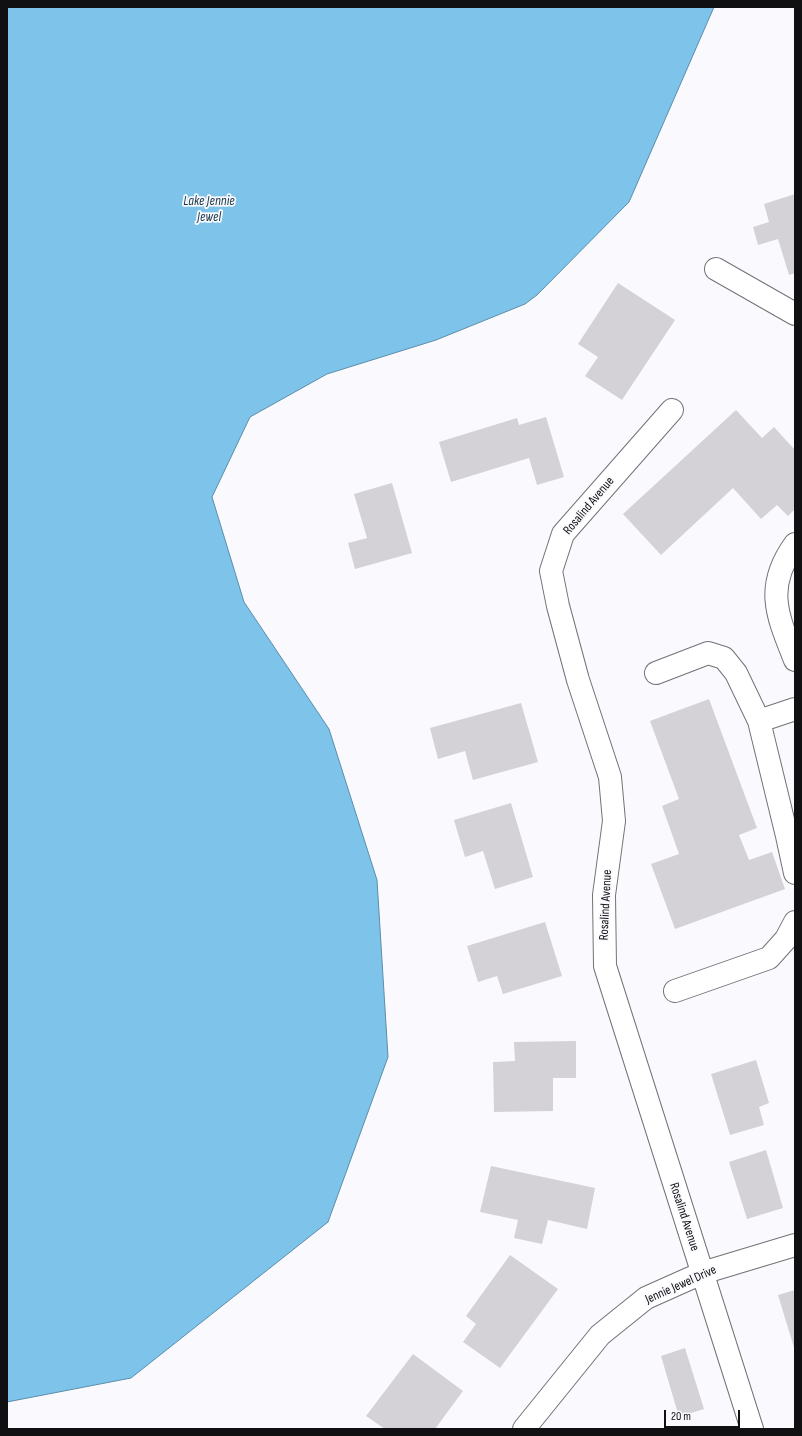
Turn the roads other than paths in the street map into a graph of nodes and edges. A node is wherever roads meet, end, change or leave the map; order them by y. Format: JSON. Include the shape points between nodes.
{"nodes":[{"id":1,"x":716,"y":269,"type":"dead end"},
{"id":2,"x":795,"y":314,"type":"edge"},
{"id":3,"x":672,"y":410,"type":"dead end"},
{"id":4,"x":795,"y":544,"type":"edge"},
{"id":5,"x":795,"y":660,"type":"edge"},
{"id":6,"x":656,"y":673,"type":"dead end"},
{"id":7,"x":795,"y":709,"type":"edge"},
{"id":8,"x":759,"y":721,"type":"junction"},
{"id":9,"x":795,"y":873,"type":"edge"},
{"id":10,"x":795,"y":922,"type":"edge"},
{"id":11,"x":675,"y":991,"type":"dead end"},
{"id":12,"x":795,"y":1245,"type":"edge"},
{"id":13,"x":702,"y":1273,"type":"junction"},
{"id":14,"x":524,"y":1429,"type":"edge"},
{"id":15,"x":752,"y":1429,"type":"edge"}],
"edges":[{"from":1,"to":2,"type":"street"},
{"from":3,"to":13,"type":"street","name":"Rosalind Avenue","via":[[563,534],[551,571],[578,680],[610,777],[614,821],[604,895],[604,966]]},
{"from":4,"to":5,"type":"street","via":[[784,561],[776,586],[776,605],[780,623]]},
{"from":6,"to":8,"type":"street","via":[[708,654],[724,658],[736,673]]},
{"from":7,"to":8,"type":"street"},
{"from":8,"to":9,"type":"street"},
{"from":10,"to":11,"type":"street","via":[[786,939],[769,958]]},
{"from":12,"to":13,"type":"street","name":"Jennie Jewel Drive"},
{"from":13,"to":14,"type":"street","name":"Jennie Jewel Drive","via":[[646,1298],[600,1335]]},
{"from":13,"to":15,"type":"street","name":"Rosalind Avenue"}]}
